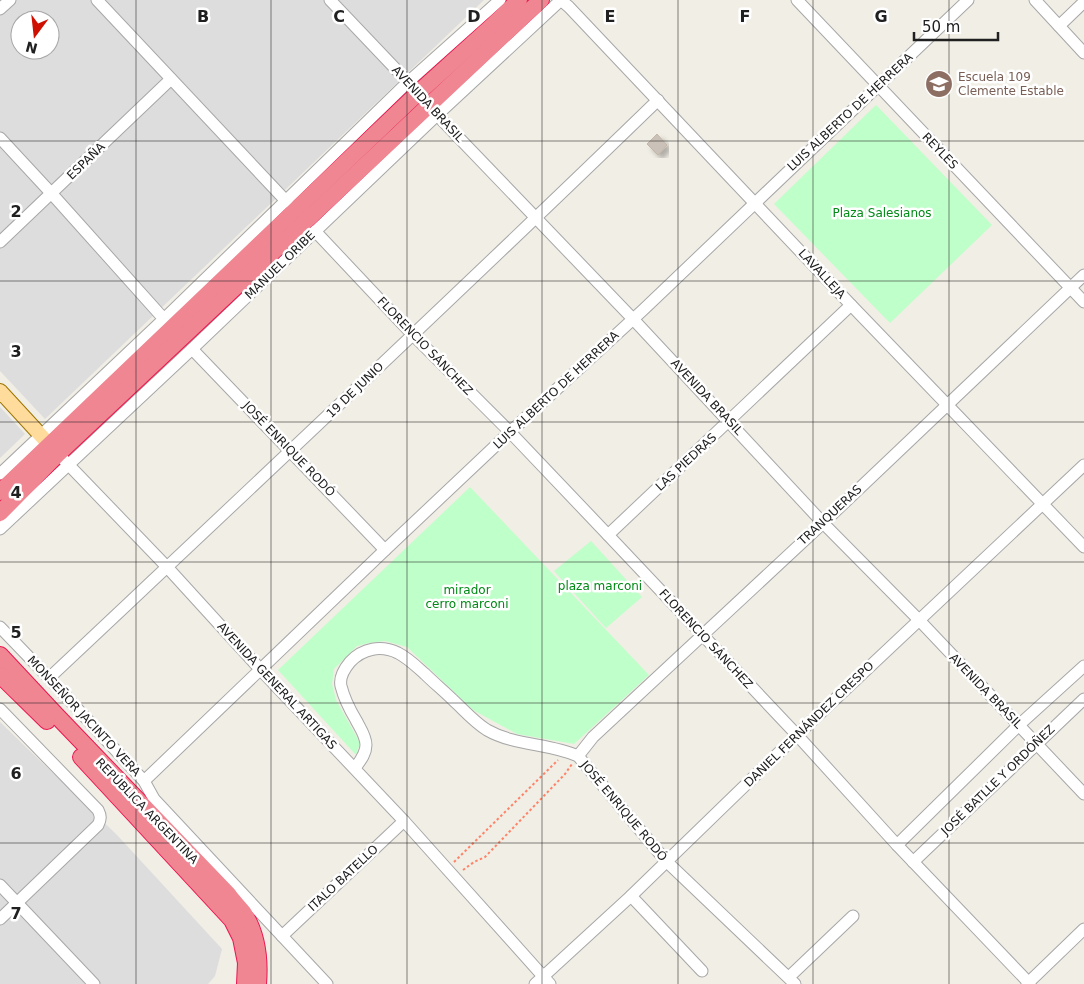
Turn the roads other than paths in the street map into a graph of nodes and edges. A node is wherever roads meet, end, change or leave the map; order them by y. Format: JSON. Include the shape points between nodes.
{"nodes":[{"id":1,"x":10,"y":0,"type":"edge"},
{"id":2,"x":97,"y":0,"type":"edge"},
{"id":3,"x":330,"y":0,"type":"edge"},
{"id":4,"x":500,"y":0,"type":"edge"},
{"id":5,"x":519,"y":0,"type":"edge"},
{"id":6,"x":542,"y":0,"type":"edge"},
{"id":7,"x":561,"y":0,"type":"edge"},
{"id":8,"x":797,"y":0,"type":"edge"},
{"id":9,"x":968,"y":0,"type":"edge"},
{"id":10,"x":1035,"y":0,"type":"edge"},
{"id":11,"x":1084,"y":2,"type":"edge"},
{"id":12,"x":0,"y":10,"type":"edge"},
{"id":13,"x":1059,"y":26,"type":"junction"},
{"id":14,"x":497,"y":32,"type":"junction"},
{"id":15,"x":1084,"y":53,"type":"edge"},
{"id":16,"x":171,"y":79,"type":"junction"},
{"id":17,"x":878,"y":86,"type":"junction"},
{"id":18,"x":423,"y":99,"type":"junction"},
{"id":19,"x":658,"y":100,"type":"junction"},
{"id":20,"x":0,"y":138,"type":"edge"},
{"id":21,"x":52,"y":194,"type":"junction"},
{"id":22,"x":287,"y":202,"type":"junction"},
{"id":23,"x":755,"y":202,"type":"junction"},
{"id":24,"x":536,"y":218,"type":"junction"},
{"id":25,"x":316,"y":231,"type":"junction"},
{"id":26,"x":0,"y":242,"type":"edge"},
{"id":27,"x":1084,"y":275,"type":"edge"},
{"id":28,"x":1070,"y":288,"type":"junction"},
{"id":29,"x":1084,"y":302,"type":"edge"},
{"id":30,"x":851,"y":305,"type":"junction"},
{"id":31,"x":164,"y":319,"type":"junction"},
{"id":32,"x":633,"y":319,"type":"junction"},
{"id":33,"x":413,"y":335,"type":"junction"},
{"id":34,"x":192,"y":349,"type":"junction"},
{"id":35,"x":0,"y":390,"type":"edge"},
{"id":36,"x":947,"y":404,"type":"junction"},
{"id":37,"x":730,"y":421,"type":"junction"},
{"id":38,"x":510,"y":432,"type":"junction"},
{"id":39,"x":54,"y":450,"type":"junction"},
{"id":40,"x":291,"y":451,"type":"junction"},
{"id":41,"x":1084,"y":465,"type":"edge"},
{"id":42,"x":0,"y":474,"type":"edge"},
{"id":43,"x":0,"y":492,"type":"edge"},
{"id":44,"x":1043,"y":504,"type":"junction"},
{"id":45,"x":0,"y":513,"type":"edge"},
{"id":46,"x":823,"y":522,"type":"junction"},
{"id":47,"x":0,"y":529,"type":"edge"},
{"id":48,"x":608,"y":535,"type":"junction"},
{"id":49,"x":1084,"y":547,"type":"edge"},
{"id":50,"x":385,"y":550,"type":"junction"},
{"id":51,"x":167,"y":567,"type":"junction"},
{"id":52,"x":919,"y":620,"type":"junction"},
{"id":53,"x":0,"y":626,"type":"edge"},
{"id":54,"x":702,"y":635,"type":"junction"},
{"id":55,"x":0,"y":655,"type":"edge"},
{"id":56,"x":1084,"y":666,"type":"edge"},
{"id":57,"x":260,"y":669,"type":"junction"},
{"id":58,"x":0,"y":675,"type":"edge"},
{"id":59,"x":49,"y":678,"type":"junction"},
{"id":60,"x":1084,"y":698,"type":"edge"},
{"id":61,"x":2,"y":715,"type":"edge"},
{"id":62,"x":1019,"y":725,"type":"junction"},
{"id":63,"x":797,"y":735,"type":"junction"},
{"id":64,"x":1036,"y":743,"type":"junction"},
{"id":65,"x":572,"y":754,"type":"junction"},
{"id":66,"x":355,"y":768,"type":"junction"},
{"id":67,"x":144,"y":781,"type":"junction"},
{"id":68,"x":1084,"y":794,"type":"edge"},
{"id":69,"x":404,"y":821,"type":"junction"},
{"id":70,"x":897,"y":845,"type":"junction"},
{"id":71,"x":666,"y":862,"type":"junction"},
{"id":72,"x":913,"y":862,"type":"junction"},
{"id":73,"x":0,"y":885,"type":"edge"},
{"id":74,"x":631,"y":896,"type":"junction"},
{"id":75,"x":17,"y":902,"type":"junction"},
{"id":76,"x":853,"y":916,"type":"dead end"},
{"id":77,"x":0,"y":918,"type":"edge"},
{"id":78,"x":1084,"y":929,"type":"edge"},
{"id":79,"x":282,"y":936,"type":"junction"},
{"id":80,"x":702,"y":971,"type":"dead end"},
{"id":81,"x":792,"y":981,"type":"edge"},
{"id":82,"x":543,"y":982,"type":"edge"},
{"id":83,"x":1028,"y":983,"type":"edge"},
{"id":84,"x":94,"y":984,"type":"edge"},
{"id":85,"x":245,"y":984,"type":"edge"},
{"id":86,"x":258,"y":984,"type":"edge"},
{"id":87,"x":327,"y":984,"type":"edge"}],
"edges":[{"from":1,"to":12,"type":"street"},
{"from":2,"to":16,"type":"street"},
{"from":3,"to":18,"type":"street","name":"AVENIDA BRASIL"},
{"from":4,"to":18,"type":"street"},
{"from":5,"to":14,"type":"highway","name":"MANUEL ORIBE"},
{"from":6,"to":14,"type":"highway","name":"MANUEL ORIBE"},
{"from":7,"to":18,"type":"street","name":"MANUEL ORIBE"},
{"from":7,"to":19,"type":"street","name":"LAVALLEJA"},
{"from":8,"to":17,"type":"street","name":"REYLES"},
{"from":9,"to":17,"type":"street","name":"LUIS ALBERTO DE HERRERA"},
{"from":10,"to":13,"type":"street"},
{"from":11,"to":13,"type":"street"},
{"from":13,"to":15,"type":"street"},
{"from":14,"to":18,"type":"highway","name":"MANUEL ORIBE"},
{"from":16,"to":21,"type":"street","name":"ESPAÑA"},
{"from":16,"to":22,"type":"street"},
{"from":17,"to":23,"type":"street","name":"LUIS ALBERTO DE HERRERA"},
{"from":17,"to":28,"type":"street","name":"REYLES"},
{"from":18,"to":22,"type":"street"},
{"from":18,"to":24,"type":"street","name":"AVENIDA BRASIL"},
{"from":18,"to":25,"type":"street","name":"MANUEL ORIBE"},
{"from":18,"to":39,"type":"highway","name":"MANUEL ORIBE"},
{"from":19,"to":23,"type":"street","name":"LAVALLEJA"},
{"from":19,"to":24,"type":"street","name":"19 DE JUNIO"},
{"from":20,"to":21,"type":"street"},
{"from":21,"to":26,"type":"street","name":"ESPAÑA"},
{"from":21,"to":31,"type":"street"},
{"from":22,"to":31,"type":"street"},
{"from":23,"to":30,"type":"street","name":"LAVALLEJA"},
{"from":23,"to":32,"type":"street","name":"LUIS ALBERTO DE HERRERA"},
{"from":24,"to":32,"type":"street","name":"AVENIDA BRASIL"},
{"from":24,"to":33,"type":"street","name":"19 DE JUNIO"},
{"from":25,"to":33,"type":"street","name":"FLORENCIO SÁNCHEZ"},
{"from":25,"to":34,"type":"street","name":"MANUEL ORIBE"},
{"from":27,"to":28,"type":"street","name":"TRANQUERAS"},
{"from":28,"to":29,"type":"street","name":"REYLES"},
{"from":28,"to":36,"type":"street","name":"TRANQUERAS"},
{"from":30,"to":36,"type":"street","name":"LAVALLEJA"},
{"from":30,"to":37,"type":"street","name":"LAS PIEDRAS"},
{"from":31,"to":39,"type":"street"},
{"from":32,"to":37,"type":"street","name":"AVENIDA BRASIL"},
{"from":32,"to":38,"type":"street","name":"LUIS ALBERTO DE HERRERA"},
{"from":33,"to":38,"type":"street","name":"FLORENCIO SÁNCHEZ"},
{"from":33,"to":40,"type":"street","name":"19 DE JUNIO"},
{"from":34,"to":39,"type":"street","name":"MANUEL ORIBE"},
{"from":34,"to":40,"type":"street","name":"JOSÉ ENRIQUE RODÓ"},
{"from":35,"to":39,"type":"main road","name":"AVENIDA GENERAL ARTIGAS"},
{"from":36,"to":44,"type":"street","name":"LAVALLEJA"},
{"from":36,"to":46,"type":"street","name":"TRANQUERAS"},
{"from":37,"to":46,"type":"street","name":"AVENIDA BRASIL"},
{"from":37,"to":48,"type":"street","name":"LAS PIEDRAS"},
{"from":38,"to":48,"type":"street","name":"FLORENCIO SÁNCHEZ"},
{"from":38,"to":50,"type":"street","name":"LUIS ALBERTO DE HERRERA"},
{"from":39,"to":42,"type":"street"},
{"from":39,"to":43,"type":"highway","name":"MANUEL ORIBE"},
{"from":39,"to":45,"type":"highway","name":"MANUEL ORIBE"},
{"from":39,"to":47,"type":"street","name":"MANUEL ORIBE"},
{"from":39,"to":51,"type":"street","name":"AVENIDA GENERAL ARTIGAS"},
{"from":40,"to":50,"type":"street","name":"JOSÉ ENRIQUE RODÓ"},
{"from":40,"to":51,"type":"street","name":"19 DE JUNIO"},
{"from":41,"to":44,"type":"street","name":"DANIEL FERNÁNDEZ CRESPO"},
{"from":44,"to":49,"type":"street","name":"LAVALLEJA"},
{"from":44,"to":52,"type":"street","name":"DANIEL FERNÁNDEZ CRESPO"},
{"from":46,"to":52,"type":"street","name":"AVENIDA BRASIL"},
{"from":46,"to":54,"type":"street","name":"TRANQUERAS"},
{"from":48,"to":54,"type":"street","name":"FLORENCIO SÁNCHEZ"},
{"from":50,"to":57,"type":"street","name":"LUIS ALBERTO DE HERRERA"},
{"from":51,"to":57,"type":"street","name":"AVENIDA GENERAL ARTIGAS"},
{"from":51,"to":59,"type":"street","name":"19 DE JUNIO"},
{"from":52,"to":62,"type":"street","name":"AVENIDA BRASIL"},
{"from":52,"to":63,"type":"street","name":"DANIEL FERNÁNDEZ CRESPO"},
{"from":53,"to":59,"type":"street","name":"MONSEÑOR JACINTO VERA"},
{"from":54,"to":63,"type":"street","name":"FLORENCIO SÁNCHEZ"},
{"from":54,"to":65,"type":"street","name":"TRANQUERAS"},
{"from":55,"to":86,"type":"highway","name":"REPÚBLICA ARGENTINA","via":[[243,913],[258,951]]},
{"from":56,"to":62,"type":"street","name":"JOSÉ BATLLE Y ORDÓÑEZ"},
{"from":57,"to":66,"type":"street","name":"AVENIDA GENERAL ARTIGAS"},
{"from":57,"to":67,"type":"street","name":"LUIS ALBERTO DE HERRERA"},
{"from":58,"to":85,"type":"highway","name":"REPÚBLICA ARGENTINA","via":[[49,722],[232,920],[241,938],[246,963]]},
{"from":59,"to":67,"type":"street","name":"MONSEÑOR JACINTO VERA"},
{"from":60,"to":64,"type":"street","name":"JOSÉ BATLLE Y ORDÓÑEZ"},
{"from":61,"to":75,"type":"street","via":[[98,810],[101,820]]},
{"from":62,"to":64,"type":"street","name":"AVENIDA BRASIL"},
{"from":62,"to":70,"type":"street","name":"JOSÉ BATLLE Y ORDÓÑEZ"},
{"from":63,"to":70,"type":"street","name":"FLORENCIO SÁNCHEZ"},
{"from":63,"to":71,"type":"street","name":"DANIEL FERNÁNDEZ CRESPO"},
{"from":64,"to":68,"type":"street","name":"AVENIDA BRASIL"},
{"from":64,"to":72,"type":"street","name":"JOSÉ BATLLE Y ORDÓÑEZ"},
{"from":65,"to":66,"type":"street","via":[[504,738],[488,730],[400,654],[375,648],[352,660],[341,677],[346,701],[366,743]]},
{"from":65,"to":71,"type":"street","name":"JOSÉ ENRIQUE RODÓ"},
{"from":66,"to":69,"type":"street","name":"AVENIDA GENERAL ARTIGAS"},
{"from":67,"to":79,"type":"street","name":"MONSEÑOR JACINTO VERA","via":[[154,799]]},
{"from":69,"to":79,"type":"street","name":"ITALO BATELLO"},
{"from":69,"to":82,"type":"street","name":"AVENIDA GENERAL ARTIGAS"},
{"from":70,"to":72,"type":"street","name":"FLORENCIO SÁNCHEZ"},
{"from":71,"to":74,"type":"street","name":"DANIEL FERNÁNDEZ CRESPO"},
{"from":71,"to":81,"type":"street","name":"JOSÉ ENRIQUE RODÓ"},
{"from":72,"to":83,"type":"street","name":"FLORENCIO SÁNCHEZ"},
{"from":73,"to":75,"type":"street"},
{"from":74,"to":80,"type":"street"},
{"from":74,"to":82,"type":"street","name":"DANIEL FERNÁNDEZ CRESPO"},
{"from":75,"to":77,"type":"street"},
{"from":75,"to":84,"type":"street"},
{"from":76,"to":81,"type":"street"},
{"from":78,"to":83,"type":"street"},
{"from":79,"to":87,"type":"street","name":"MONSEÑOR JACINTO VERA"}]}
